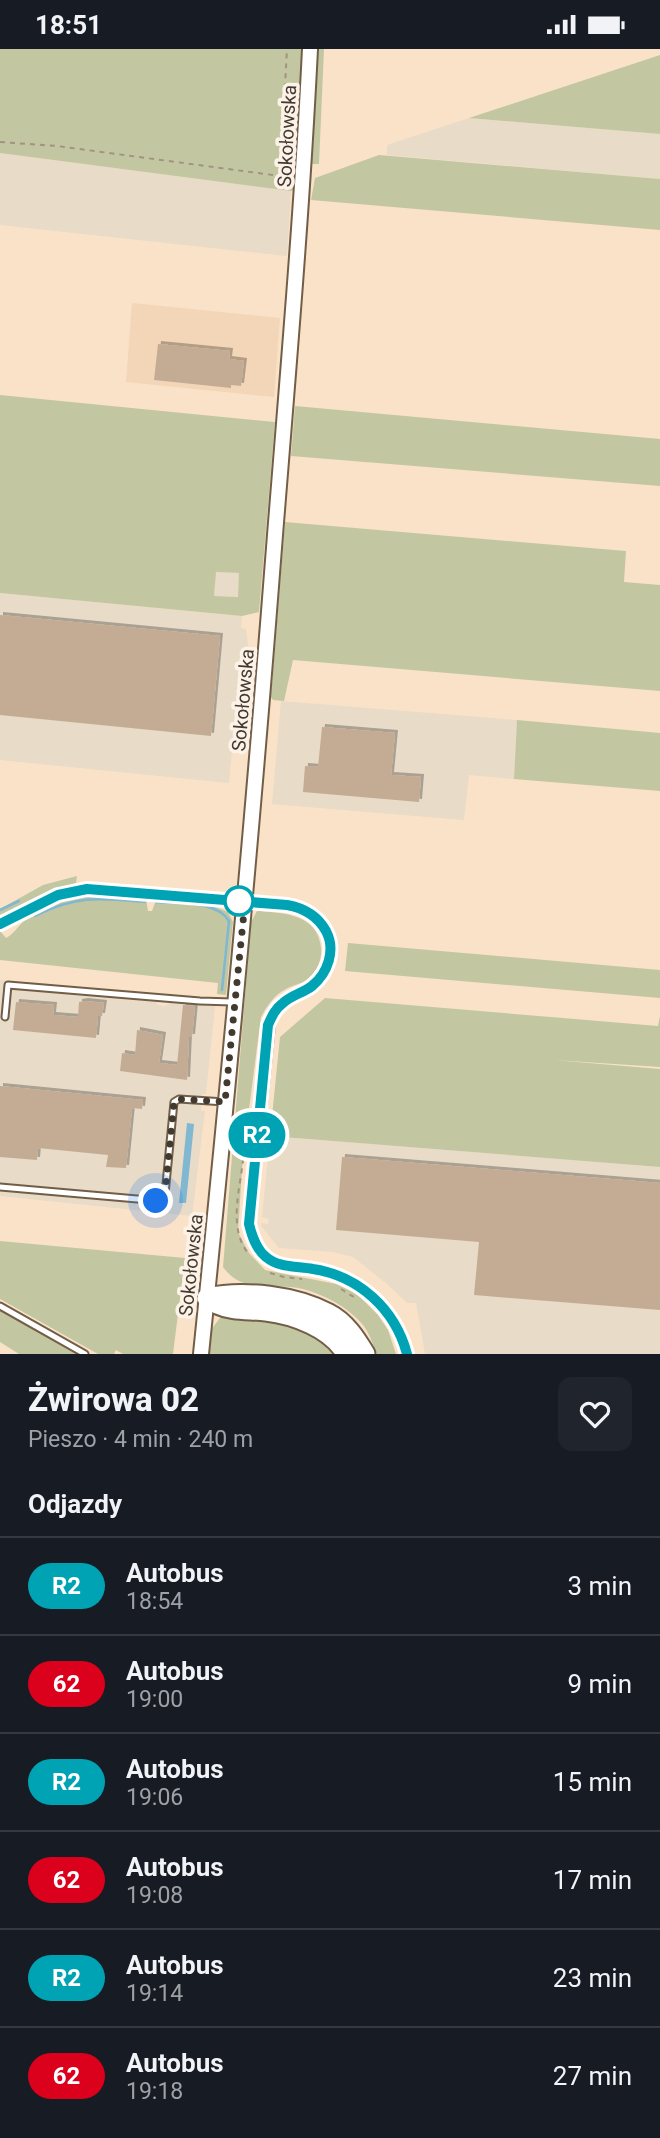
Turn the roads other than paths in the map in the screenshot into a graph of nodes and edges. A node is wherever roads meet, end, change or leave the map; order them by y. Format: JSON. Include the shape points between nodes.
{"nodes":[{"id":1,"x":310,"y":49,"type":"edge"},
{"id":2,"x":245,"y":902,"type":"junction"},
{"id":3,"x":0,"y":924,"type":"edge"},
{"id":4,"x":235,"y":1002,"type":"junction"},
{"id":5,"x":5,"y":1017,"type":"dead end"},
{"id":6,"x":225,"y":1102,"type":"junction"},
{"id":7,"x":0,"y":1187,"type":"edge"},
{"id":8,"x":207,"y":1298,"type":"junction"},
{"id":9,"x":0,"y":1306,"type":"edge"},
{"id":10,"x":85,"y":1354,"type":"edge"},
{"id":11,"x":201,"y":1354,"type":"edge"},
{"id":12,"x":346,"y":1354,"type":"edge"},
{"id":13,"x":365,"y":1354,"type":"edge"},
{"id":14,"x":407,"y":1354,"type":"edge"}],
"edges":[{"from":1,"to":2,"type":"street","name":"Sokołowska"},
{"from":2,"to":3,"type":"street","via":[[87,889],[58,895]]},
{"from":2,"to":4,"type":"street","name":"Sokołowska"},
{"from":2,"to":14,"type":"street","via":[[306,910],[328,935],[330,952],[320,978],[285,1000],[268,1025],[250,1202],[252,1236],[274,1262],[329,1272],[373,1295],[396,1325]]},
{"from":4,"to":5,"type":"lane","via":[[8,985]]},
{"from":4,"to":6,"type":"street","name":"Sokołowska"},
{"from":6,"to":7,"type":"lane","via":[[174,1102],[165,1194],[160,1201]]},
{"from":6,"to":8,"type":"street","name":"Sokołowska"},
{"from":8,"to":11,"type":"street","name":"Sokołowska"},
{"from":8,"to":12,"type":"highway","via":[[221,1306],[296,1318],[323,1331]]},
{"from":8,"to":13,"type":"highway","via":[[267,1297],[330,1314],[349,1330]]},
{"from":9,"to":10,"type":"lane"}]}
